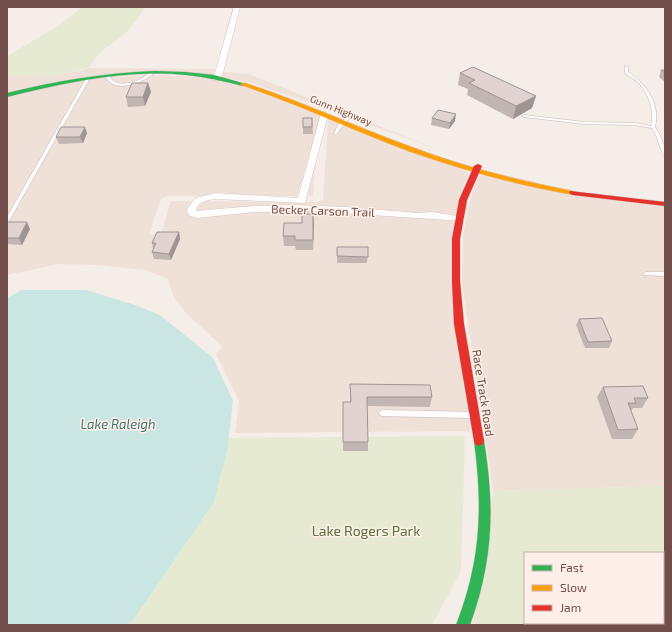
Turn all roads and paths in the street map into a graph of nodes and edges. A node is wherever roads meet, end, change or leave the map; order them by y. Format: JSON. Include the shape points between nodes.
{"nodes":[{"id":1,"x":237,"y":7,"type":"edge"},
{"id":2,"x":626,"y":67,"type":"dead end"},
{"id":3,"x":88,"y":78,"type":"junction"},
{"id":4,"x":216,"y":78,"type":"junction"},
{"id":5,"x":277,"y":94,"type":"junction"},
{"id":6,"x":7,"y":95,"type":"edge"},
{"id":7,"x":324,"y":115,"type":"junction"},
{"id":8,"x":524,"y":116,"type":"dead end"},
{"id":9,"x":345,"y":121,"type":"junction"},
{"id":10,"x":653,"y":127,"type":"junction"},
{"id":11,"x":336,"y":133,"type":"dead end"},
{"id":12,"x":665,"y":155,"type":"edge"},
{"id":13,"x":476,"y":169,"type":"junction"},
{"id":14,"x":665,"y":198,"type":"edge"},
{"id":15,"x":665,"y":204,"type":"edge"},
{"id":16,"x":460,"y":219,"type":"junction"},
{"id":17,"x":7,"y":220,"type":"edge"},
{"id":18,"x":646,"y":274,"type":"dead end"},
{"id":19,"x":665,"y":274,"type":"edge"},
{"id":20,"x":382,"y":413,"type":"dead end"},
{"id":21,"x":474,"y":415,"type":"junction"},
{"id":22,"x":463,"y":625,"type":"edge"}],
"edges":[{"from":1,"to":4,"type":"street"},
{"from":2,"to":10,"type":"lane","via":[[626,72],[643,85],[648,93],[656,121]]},
{"from":3,"to":4,"type":"main road","name":"Gunn Highway","via":[[152,73]]},
{"from":3,"to":6,"type":"main road","name":"Gunn Highway"},
{"from":3,"to":17,"type":"lane"},
{"from":4,"to":5,"type":"main road","name":"Gunn Highway"},
{"from":5,"to":7,"type":"main road","name":"Gunn Highway"},
{"from":5,"to":9,"type":"main road"},
{"from":7,"to":9,"type":"main road","name":"Gunn Highway"},
{"from":7,"to":16,"type":"street","name":"Becker Carson Trail","via":[[302,201],[215,196],[204,198],[191,208],[191,213],[197,215],[236,210],[319,208]]},
{"from":8,"to":10,"type":"lane"},
{"from":9,"to":11,"type":"lane"},
{"from":9,"to":13,"type":"main road","name":"Gunn Highway","via":[[417,152]]},
{"from":10,"to":12,"type":"lane"},
{"from":13,"to":14,"type":"main road","via":[[563,186]]},
{"from":13,"to":15,"type":"main road","name":"Gunn Highway","via":[[517,182],[575,194]]},
{"from":13,"to":16,"type":"main road","name":"Race Track Road","via":[[465,195]]},
{"from":16,"to":21,"type":"main road","name":"Race Track Road","via":[[455,283]]},
{"from":18,"to":19,"type":"lane"},
{"from":20,"to":21,"type":"lane"},
{"from":21,"to":22,"type":"main road","name":"Race Track Road","via":[[484,472],[486,526],[478,583]]}]}
